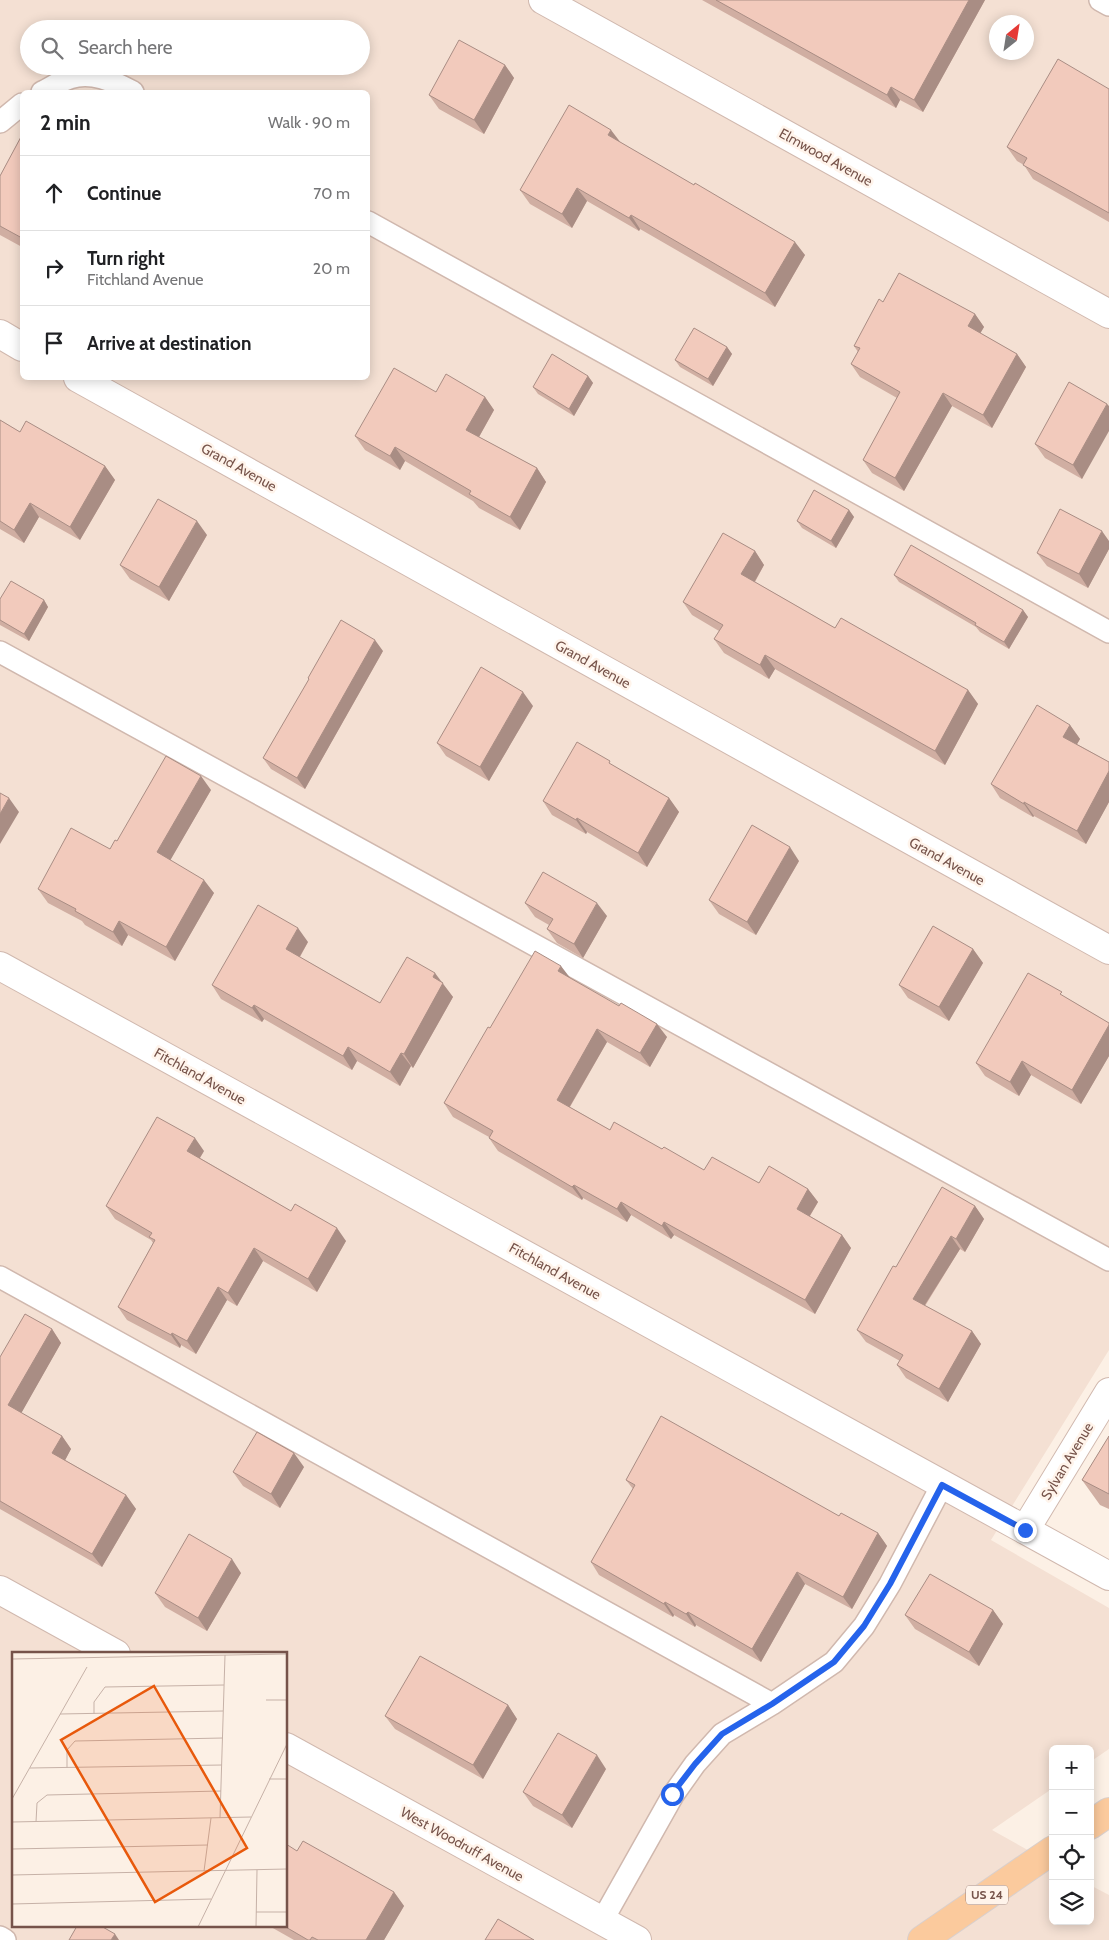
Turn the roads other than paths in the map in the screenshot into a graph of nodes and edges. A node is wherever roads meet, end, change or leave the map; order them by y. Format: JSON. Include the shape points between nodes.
{"nodes":[{"id":1,"x":543,"y":0,"type":"edge"},
{"id":2,"x":1100,"y":0,"type":"edge"},
{"id":3,"x":1109,"y":5,"type":"edge"},
{"id":4,"x":92,"y":75,"type":"edge"},
{"id":5,"x":92,"y":75,"type":"edge"},
{"id":6,"x":46,"y":90,"type":"edge"},
{"id":7,"x":129,"y":90,"type":"edge"},
{"id":8,"x":20,"y":106,"type":"edge"},
{"id":9,"x":0,"y":122,"type":"edge"},
{"id":10,"x":370,"y":223,"type":"edge"},
{"id":11,"x":1109,"y":314,"type":"edge"},
{"id":12,"x":0,"y":334,"type":"edge"},
{"id":13,"x":20,"y":346,"type":"edge"},
{"id":14,"x":82,"y":380,"type":"edge"},
{"id":15,"x":1109,"y":632,"type":"edge"},
{"id":16,"x":0,"y":652,"type":"edge"},
{"id":17,"x":1109,"y":950,"type":"edge"},
{"id":18,"x":0,"y":966,"type":"edge"},
{"id":19,"x":1109,"y":1260,"type":"edge"},
{"id":20,"x":0,"y":1277,"type":"edge"},
{"id":21,"x":1109,"y":1392,"type":"edge"},
{"id":22,"x":942,"y":1485,"type":"junction"},
{"id":23,"x":1025,"y":1530,"type":"junction"},
{"id":24,"x":1109,"y":1576,"type":"edge"},
{"id":25,"x":0,"y":1590,"type":"edge"},
{"id":26,"x":112,"y":1652,"type":"edge"},
{"id":27,"x":772,"y":1704,"type":"junction"},
{"id":28,"x":288,"y":1748,"type":"edge"},
{"id":29,"x":1109,"y":1812,"type":"edge"},
{"id":30,"x":1094,"y":1822,"type":"edge"},
{"id":31,"x":1049,"y":1853,"type":"edge"},
{"id":32,"x":602,"y":1920,"type":"junction"},
{"id":33,"x":0,"y":1937,"type":"edge"},
{"id":34,"x":5,"y":1940,"type":"edge"},
{"id":35,"x":637,"y":1940,"type":"edge"},
{"id":36,"x":922,"y":1940,"type":"edge"}],
"edges":[{"from":1,"to":11,"type":"street","name":"Elmwood Avenue"},
{"from":2,"to":3,"type":"lane"},
{"from":4,"to":6,"type":"lane","via":[[71,77]]},
{"from":5,"to":7,"type":"lane"},
{"from":8,"to":9,"type":"lane"},
{"from":10,"to":15,"type":"lane"},
{"from":12,"to":13,"type":"street"},
{"from":14,"to":17,"type":"street","name":"Grand Avenue"},
{"from":16,"to":19,"type":"lane"},
{"from":18,"to":22,"type":"street","name":"Fitchland Avenue"},
{"from":20,"to":27,"type":"lane"},
{"from":21,"to":23,"type":"street","name":"Sylvan Avenue"},
{"from":22,"to":23,"type":"street","name":"Fitchland Avenue"},
{"from":22,"to":27,"type":"lane","via":[[864,1626],[834,1662]]},
{"from":23,"to":24,"type":"street","name":"Fitchland Avenue"},
{"from":25,"to":26,"type":"street"},
{"from":27,"to":32,"type":"lane","via":[[722,1734],[695,1764],[672,1794]]},
{"from":28,"to":32,"type":"street","name":"West Woodruff Avenue"},
{"from":29,"to":30,"type":"main road"},
{"from":31,"to":36,"type":"main road","number":"US 24"},
{"from":32,"to":35,"type":"street","name":"West Woodruff Avenue"},
{"from":33,"to":34,"type":"lane"}]}
